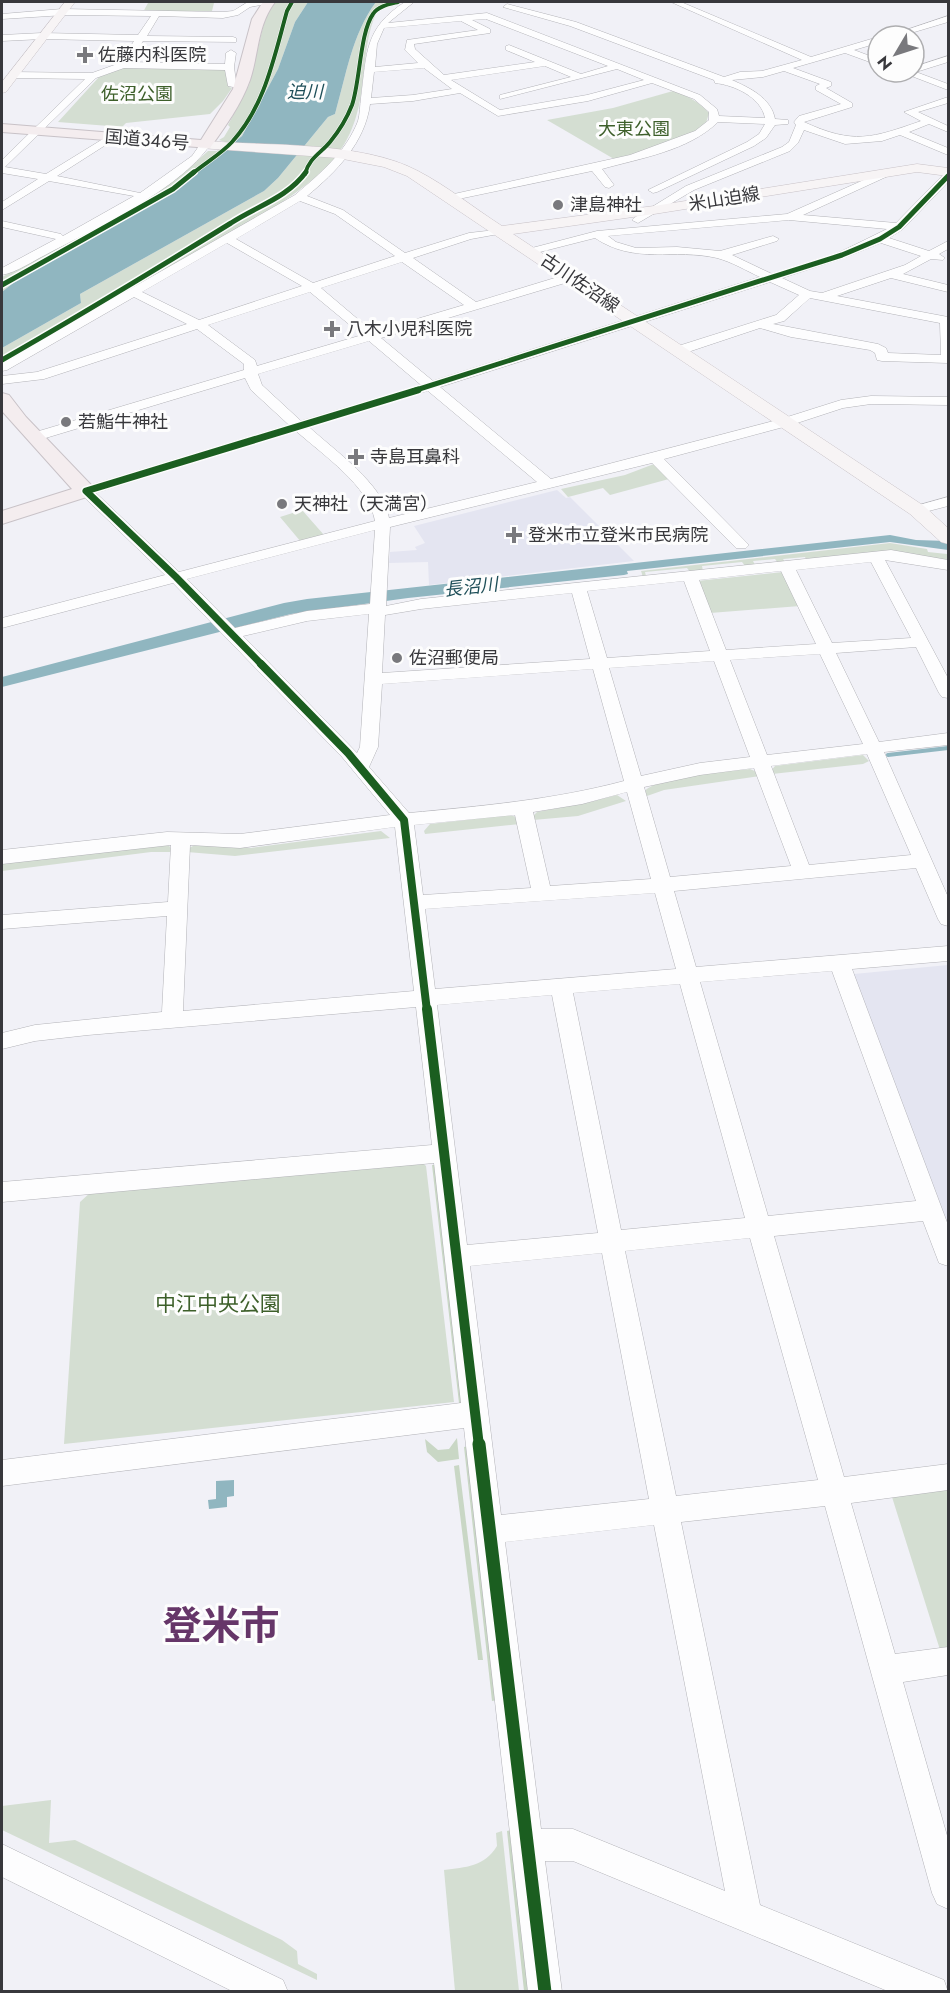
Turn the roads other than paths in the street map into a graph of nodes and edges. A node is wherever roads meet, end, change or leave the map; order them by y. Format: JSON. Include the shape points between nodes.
{"nodes":[{"id":1,"x":70,"y":2,"type":"edge"},
{"id":2,"x":268,"y":2,"type":"edge"},
{"id":3,"x":410,"y":2,"type":"edge"},
{"id":4,"x":519,"y":2,"type":"edge"},
{"id":5,"x":675,"y":2,"type":"edge"},
{"id":6,"x":507,"y":7,"type":"junction"},
{"id":7,"x":62,"y":12,"type":"junction"},
{"id":8,"x":235,"y":13,"type":"junction"},
{"id":9,"x":157,"y":14,"type":"junction"},
{"id":10,"x":2,"y":16,"type":"edge"},
{"id":11,"x":487,"y":16,"type":"junction"},
{"id":12,"x":464,"y":19,"type":"junction"},
{"id":13,"x":948,"y":19,"type":"edge"},
{"id":14,"x":381,"y":26,"type":"junction"},
{"id":15,"x":926,"y":26,"type":"edge"},
{"id":16,"x":584,"y":28,"type":"junction"},
{"id":17,"x":237,"y":32,"type":"junction"},
{"id":18,"x":42,"y":36,"type":"junction"},
{"id":19,"x":2,"y":38,"type":"edge"},
{"id":20,"x":142,"y":38,"type":"junction"},
{"id":21,"x":547,"y":38,"type":"junction"},
{"id":22,"x":866,"y":44,"type":"edge"},
{"id":23,"x":633,"y":47,"type":"junction"},
{"id":24,"x":948,"y":48,"type":"edge"},
{"id":25,"x":846,"y":50,"type":"junction"},
{"id":26,"x":938,"y":51,"type":"dead end"},
{"id":27,"x":596,"y":57,"type":"junction"},
{"id":28,"x":866,"y":58,"type":"edge"},
{"id":29,"x":808,"y":59,"type":"junction"},
{"id":30,"x":948,"y":59,"type":"edge"},
{"id":31,"x":547,"y":63,"type":"junction"},
{"id":32,"x":123,"y":65,"type":"junction"},
{"id":33,"x":426,"y":65,"type":"junction"},
{"id":34,"x":618,"y":66,"type":"junction"},
{"id":35,"x":926,"y":66,"type":"edge"},
{"id":36,"x":229,"y":67,"type":"junction"},
{"id":37,"x":782,"y":68,"type":"junction"},
{"id":38,"x":370,"y":70,"type":"junction"},
{"id":39,"x":12,"y":75,"type":"junction"},
{"id":40,"x":93,"y":76,"type":"junction"},
{"id":41,"x":580,"y":76,"type":"junction"},
{"id":42,"x":442,"y":78,"type":"junction"},
{"id":43,"x":926,"y":79,"type":"edge"},
{"id":44,"x":653,"y":80,"type":"junction"},
{"id":45,"x":721,"y":80,"type":"junction"},
{"id":46,"x":240,"y":87,"type":"junction"},
{"id":47,"x":948,"y":87,"type":"edge"},
{"id":48,"x":2,"y":89,"type":"edge"},
{"id":49,"x":461,"y":90,"type":"junction"},
{"id":50,"x":683,"y":91,"type":"junction"},
{"id":51,"x":948,"y":100,"type":"edge"},
{"id":52,"x":365,"y":101,"type":"junction"},
{"id":53,"x":479,"y":101,"type":"junction"},
{"id":54,"x":546,"y":104,"type":"junction"},
{"id":55,"x":561,"y":116,"type":"dead end"},
{"id":56,"x":714,"y":119,"type":"junction"},
{"id":57,"x":771,"y":121,"type":"junction"},
{"id":58,"x":929,"y":121,"type":"junction"},
{"id":59,"x":800,"y":124,"type":"junction"},
{"id":60,"x":2,"y":128,"type":"edge"},
{"id":61,"x":948,"y":129,"type":"edge"},
{"id":62,"x":38,"y":131,"type":"junction"},
{"id":63,"x":902,"y":132,"type":"junction"},
{"id":64,"x":111,"y":137,"type":"junction"},
{"id":65,"x":208,"y":145,"type":"junction"},
{"id":66,"x":948,"y":152,"type":"edge"},
{"id":67,"x":343,"y":155,"type":"junction"},
{"id":68,"x":2,"y":165,"type":"edge"},
{"id":69,"x":594,"y":166,"type":"junction"},
{"id":70,"x":688,"y":168,"type":"junction"},
{"id":71,"x":2,"y":170,"type":"edge"},
{"id":72,"x":884,"y":174,"type":"junction"},
{"id":73,"x":948,"y":174,"type":"edge"},
{"id":74,"x":46,"y":177,"type":"junction"},
{"id":75,"x":712,"y":177,"type":"junction"},
{"id":76,"x":609,"y":185,"type":"dead end"},
{"id":77,"x":652,"y":190,"type":"dead end"},
{"id":78,"x":933,"y":190,"type":"junction"},
{"id":79,"x":135,"y":193,"type":"junction"},
{"id":80,"x":948,"y":193,"type":"edge"},
{"id":81,"x":299,"y":196,"type":"junction"},
{"id":82,"x":448,"y":198,"type":"junction"},
{"id":83,"x":2,"y":207,"type":"edge"},
{"id":84,"x":654,"y":210,"type":"junction"},
{"id":85,"x":789,"y":217,"type":"junction"},
{"id":86,"x":637,"y":221,"type":"junction"},
{"id":87,"x":739,"y":221,"type":"junction"},
{"id":88,"x":2,"y":224,"type":"edge"},
{"id":89,"x":899,"y":227,"type":"junction"},
{"id":90,"x":657,"y":228,"type":"junction"},
{"id":91,"x":626,"y":230,"type":"junction"},
{"id":92,"x":500,"y":231,"type":"junction"},
{"id":93,"x":597,"y":234,"type":"junction"},
{"id":94,"x":57,"y":236,"type":"junction"},
{"id":95,"x":228,"y":239,"type":"junction"},
{"id":96,"x":880,"y":239,"type":"junction"},
{"id":97,"x":948,"y":244,"type":"edge"},
{"id":98,"x":532,"y":251,"type":"junction"},
{"id":99,"x":695,"y":251,"type":"junction"},
{"id":100,"x":721,"y":255,"type":"junction"},
{"id":101,"x":405,"y":256,"type":"junction"},
{"id":102,"x":932,"y":256,"type":"junction"},
{"id":103,"x":948,"y":260,"type":"edge"},
{"id":104,"x":2,"y":266,"type":"edge"},
{"id":105,"x":2,"y":272,"type":"edge"},
{"id":106,"x":893,"y":275,"type":"junction"},
{"id":107,"x":571,"y":277,"type":"junction"},
{"id":108,"x":772,"y":278,"type":"junction"},
{"id":109,"x":312,"y":287,"type":"junction"},
{"id":110,"x":948,"y":289,"type":"edge"},
{"id":111,"x":133,"y":292,"type":"junction"},
{"id":112,"x":807,"y":294,"type":"junction"},
{"id":113,"x":824,"y":297,"type":"junction"},
{"id":114,"x":474,"y":306,"type":"junction"},
{"id":115,"x":636,"y":321,"type":"junction"},
{"id":116,"x":947,"y":321,"type":"edge"},
{"id":117,"x":199,"y":324,"type":"junction"},
{"id":118,"x":762,"y":325,"type":"junction"},
{"id":119,"x":370,"y":336,"type":"junction"},
{"id":120,"x":680,"y":350,"type":"junction"},
{"id":121,"x":251,"y":372,"type":"junction"},
{"id":122,"x":2,"y":381,"type":"edge"},
{"id":123,"x":430,"y":386,"type":"junction"},
{"id":124,"x":948,"y":400,"type":"edge"},
{"id":125,"x":786,"y":422,"type":"junction"},
{"id":126,"x":299,"y":427,"type":"junction"},
{"id":127,"x":34,"y":437,"type":"junction"},
{"id":128,"x":654,"y":457,"type":"junction"},
{"id":129,"x":547,"y":483,"type":"junction"},
{"id":130,"x":86,"y":491,"type":"junction"},
{"id":131,"x":948,"y":501,"type":"edge"},
{"id":132,"x":917,"y":510,"type":"junction"},
{"id":133,"x":2,"y":518,"type":"edge"},
{"id":134,"x":383,"y":525,"type":"junction"},
{"id":135,"x":948,"y":537,"type":"edge"},
{"id":136,"x":741,"y":545,"type":"dead end"},
{"id":137,"x":876,"y":556,"type":"junction"},
{"id":138,"x":948,"y":565,"type":"edge"},
{"id":139,"x":787,"y":567,"type":"junction"},
{"id":140,"x":176,"y":577,"type":"junction"},
{"id":141,"x":690,"y":577,"type":"junction"},
{"id":142,"x":578,"y":587,"type":"junction"},
{"id":143,"x":379,"y":604,"type":"junction"},
{"id":144,"x":2,"y":623,"type":"edge"},
{"id":145,"x":225,"y":628,"type":"junction"},
{"id":146,"x":921,"y":642,"type":"junction"},
{"id":147,"x":825,"y":648,"type":"junction"},
{"id":148,"x":721,"y":655,"type":"junction"},
{"id":149,"x":600,"y":664,"type":"junction"},
{"id":150,"x":374,"y":679,"type":"junction"},
{"id":151,"x":948,"y":693,"type":"edge"},
{"id":152,"x":948,"y":740,"type":"edge"},
{"id":153,"x":874,"y":749,"type":"junction"},
{"id":154,"x":761,"y":761,"type":"junction"},
{"id":155,"x":360,"y":767,"type":"junction"},
{"id":156,"x":634,"y":784,"type":"junction"},
{"id":157,"x":523,"y":808,"type":"junction"},
{"id":158,"x":405,"y":820,"type":"junction"},
{"id":159,"x":181,"y":838,"type":"junction"},
{"id":160,"x":2,"y":857,"type":"edge"},
{"id":161,"x":922,"y":861,"type":"junction"},
{"id":162,"x":802,"y":871,"type":"junction"},
{"id":163,"x":663,"y":885,"type":"junction"},
{"id":164,"x":542,"y":894,"type":"junction"},
{"id":165,"x":415,"y":903,"type":"junction"},
{"id":166,"x":177,"y":908,"type":"junction"},
{"id":167,"x":948,"y":919,"type":"edge"},
{"id":168,"x":2,"y":922,"type":"edge"},
{"id":169,"x":948,"y":953,"type":"edge"},
{"id":170,"x":838,"y":963,"type":"junction"},
{"id":171,"x":688,"y":976,"type":"junction"},
{"id":172,"x":561,"y":988,"type":"junction"},
{"id":173,"x":426,"y":999,"type":"junction"},
{"id":174,"x":172,"y":1021,"type":"junction"},
{"id":175,"x":2,"y":1041,"type":"edge"},
{"id":176,"x":444,"y":1153,"type":"junction"},
{"id":177,"x":2,"y":1192,"type":"edge"},
{"id":178,"x":930,"y":1210,"type":"junction"},
{"id":179,"x":759,"y":1227,"type":"junction"},
{"id":180,"x":612,"y":1241,"type":"junction"},
{"id":181,"x":948,"y":1256,"type":"edge"},
{"id":182,"x":457,"y":1257,"type":"junction"},
{"id":183,"x":475,"y":1414,"type":"junction"},
{"id":184,"x":2,"y":1473,"type":"edge"},
{"id":185,"x":948,"y":1477,"type":"edge"},
{"id":186,"x":833,"y":1492,"type":"junction"},
{"id":187,"x":667,"y":1511,"type":"junction"},
{"id":188,"x":490,"y":1530,"type":"junction"},
{"id":189,"x":948,"y":1661,"type":"edge"},
{"id":190,"x":884,"y":1670,"type":"junction"},
{"id":191,"x":528,"y":1845,"type":"junction"},
{"id":192,"x":2,"y":1860,"type":"edge"},
{"id":193,"x":948,"y":1893,"type":"edge"},
{"id":194,"x":746,"y":1917,"type":"junction"},
{"id":195,"x":271,"y":1992,"type":"edge"},
{"id":196,"x":545,"y":1992,"type":"edge"},
{"id":197,"x":932,"y":1992,"type":"edge"}],
"edges":[{"from":1,"to":7,"type":"main road"},
{"from":2,"to":8,"type":"street","via":[[248,4]]},
{"from":2,"to":46,"type":"highway","name":"国道346号","via":[[257,18]]},
{"from":3,"to":14,"type":"street"},
{"from":4,"to":6,"type":"street"},
{"from":5,"to":29,"type":"street"},
{"from":6,"to":11,"type":"street"},
{"from":6,"to":16,"type":"street","via":[[545,14]]},
{"from":7,"to":9,"type":"street"},
{"from":7,"to":10,"type":"street"},
{"from":7,"to":18,"type":"main road"},
{"from":8,"to":9,"type":"street"},
{"from":8,"to":17,"type":"street","via":[[243,16]]},
{"from":9,"to":20,"type":"street"},
{"from":11,"to":12,"type":"street"},
{"from":11,"to":21,"type":"street"},
{"from":12,"to":14,"type":"street"},
{"from":12,"to":33,"type":"street","via":[[487,31],[410,42],[410,50]]},
{"from":13,"to":15,"type":"street"},
{"from":14,"to":38,"type":"street","via":[[373,44]]},
{"from":16,"to":21,"type":"street"},
{"from":16,"to":23,"type":"street"},
{"from":17,"to":20,"type":"street"},
{"from":17,"to":36,"type":"street"},
{"from":18,"to":19,"type":"street"},
{"from":18,"to":20,"type":"street"},
{"from":18,"to":39,"type":"main road"},
{"from":20,"to":32,"type":"street"},
{"from":21,"to":27,"type":"street"},
{"from":21,"to":31,"type":"street","via":[[509,48]]},
{"from":22,"to":25,"type":"street"},
{"from":23,"to":27,"type":"street"},
{"from":23,"to":45,"type":"street"},
{"from":24,"to":26,"type":"street"},
{"from":25,"to":28,"type":"street"},
{"from":25,"to":29,"type":"street"},
{"from":27,"to":34,"type":"street"},
{"from":29,"to":37,"type":"street"},
{"from":30,"to":35,"type":"street"},
{"from":31,"to":41,"type":"street"},
{"from":31,"to":42,"type":"street","via":[[486,75]]},
{"from":32,"to":36,"type":"street"},
{"from":32,"to":40,"type":"street"},
{"from":33,"to":38,"type":"street"},
{"from":33,"to":42,"type":"street"},
{"from":34,"to":41,"type":"street"},
{"from":34,"to":44,"type":"street"},
{"from":36,"to":46,"type":"street","via":[[231,85]]},
{"from":37,"to":45,"type":"street"},
{"from":37,"to":59,"type":"street","via":[[828,84],[819,88],[849,103],[803,118]]},
{"from":38,"to":52,"type":"street"},
{"from":39,"to":40,"type":"street"},
{"from":39,"to":48,"type":"main road"},
{"from":40,"to":62,"type":"street"},
{"from":41,"to":53,"type":"street"},
{"from":42,"to":49,"type":"street"},
{"from":43,"to":47,"type":"street"},
{"from":44,"to":50,"type":"street"},
{"from":44,"to":54,"type":"street","via":[[588,98]]},
{"from":45,"to":50,"type":"street"},
{"from":45,"to":57,"type":"street","via":[[759,100]]},
{"from":46,"to":65,"type":"highway","name":"国道346号"},
{"from":49,"to":52,"type":"street"},
{"from":49,"to":53,"type":"street"},
{"from":50,"to":56,"type":"street","via":[[705,102],[714,111]]},
{"from":51,"to":58,"type":"street","via":[[909,112]]},
{"from":52,"to":67,"type":"street","via":[[363,120]]},
{"from":53,"to":54,"type":"street","via":[[498,113]]},
{"from":54,"to":55,"type":"street"},
{"from":56,"to":57,"type":"street"},
{"from":56,"to":69,"type":"street","via":[[700,135],[656,156]]},
{"from":57,"to":59,"type":"street"},
{"from":57,"to":70,"type":"street","via":[[756,142]]},
{"from":58,"to":61,"type":"street"},
{"from":58,"to":63,"type":"street"},
{"from":59,"to":63,"type":"street","via":[[845,141]]},
{"from":59,"to":75,"type":"street","via":[[793,143],[786,149]]},
{"from":60,"to":62,"type":"highway","name":"国道346号"},
{"from":62,"to":64,"type":"highway","name":"国道346号"},
{"from":62,"to":68,"type":"street"},
{"from":63,"to":66,"type":"street"},
{"from":64,"to":65,"type":"highway","name":"国道346号"},
{"from":64,"to":74,"type":"street"},
{"from":65,"to":67,"type":"main road","name":"古川佐沼線"},
{"from":65,"to":79,"type":"street"},
{"from":65,"to":105,"type":"street","via":[[161,184]]},
{"from":67,"to":81,"type":"street"},
{"from":67,"to":82,"type":"main road","name":"古川佐沼線","via":[[404,169]]},
{"from":69,"to":76,"type":"street"},
{"from":69,"to":82,"type":"street"},
{"from":70,"to":75,"type":"street"},
{"from":70,"to":77,"type":"street"},
{"from":71,"to":74,"type":"street"},
{"from":72,"to":73,"type":"main road","name":"米山迫線","via":[[917,168]]},
{"from":72,"to":84,"type":"main road","name":"米山迫線"},
{"from":72,"to":85,"type":"street"},
{"from":73,"to":78,"type":"street"},
{"from":74,"to":79,"type":"street"},
{"from":74,"to":83,"type":"street"},
{"from":75,"to":84,"type":"street"},
{"from":78,"to":80,"type":"street"},
{"from":78,"to":89,"type":"street"},
{"from":79,"to":94,"type":"street"},
{"from":81,"to":95,"type":"street"},
{"from":81,"to":101,"type":"street","via":[[339,212]]},
{"from":82,"to":92,"type":"main road","name":"古川佐沼線"},
{"from":84,"to":86,"type":"street"},
{"from":84,"to":92,"type":"main road","name":"米山迫線"},
{"from":85,"to":87,"type":"street"},
{"from":85,"to":89,"type":"street"},
{"from":86,"to":90,"type":"street"},
{"from":86,"to":91,"type":"street"},
{"from":87,"to":90,"type":"street"},
{"from":87,"to":100,"type":"street","via":[[773,239]]},
{"from":88,"to":94,"type":"street"},
{"from":89,"to":96,"type":"street"},
{"from":90,"to":91,"type":"street"},
{"from":90,"to":99,"type":"street","via":[[686,241]]},
{"from":91,"to":93,"type":"street"},
{"from":92,"to":98,"type":"main road","name":"古川佐沼線"},
{"from":92,"to":101,"type":"street","via":[[477,233]]},
{"from":93,"to":98,"type":"street"},
{"from":93,"to":99,"type":"street","via":[[612,244],[636,251]]},
{"from":94,"to":104,"type":"street"},
{"from":95,"to":109,"type":"street"},
{"from":95,"to":111,"type":"street"},
{"from":96,"to":102,"type":"street"},
{"from":96,"to":108,"type":"street"},
{"from":97,"to":102,"type":"street"},
{"from":98,"to":107,"type":"main road","name":"古川佐沼線"},
{"from":99,"to":100,"type":"street"},
{"from":100,"to":108,"type":"street"},
{"from":101,"to":109,"type":"street"},
{"from":101,"to":114,"type":"street"},
{"from":102,"to":103,"type":"street"},
{"from":102,"to":106,"type":"street"},
{"from":106,"to":110,"type":"street"},
{"from":106,"to":113,"type":"street"},
{"from":107,"to":114,"type":"street"},
{"from":107,"to":115,"type":"main road","name":"古川佐沼線"},
{"from":108,"to":112,"type":"street"},
{"from":108,"to":115,"type":"street"},
{"from":109,"to":117,"type":"street"},
{"from":109,"to":119,"type":"street"},
{"from":111,"to":117,"type":"street"},
{"from":111,"to":122,"type":"street"},
{"from":112,"to":113,"type":"street"},
{"from":112,"to":118,"type":"street","via":[[780,318]]},
{"from":113,"to":116,"type":"street"},
{"from":114,"to":119,"type":"street"},
{"from":115,"to":120,"type":"main road","name":"古川佐沼線"},
{"from":115,"to":123,"type":"street"},
{"from":116,"to":118,"type":"street","via":[[948,359],[882,357],[881,351],[873,347]]},
{"from":117,"to":121,"type":"street","via":[[250,363]]},
{"from":117,"to":122,"type":"street","via":[[39,376]]},
{"from":118,"to":120,"type":"street"},
{"from":119,"to":121,"type":"street"},
{"from":119,"to":123,"type":"street"},
{"from":120,"to":125,"type":"main road","name":"古川佐沼線"},
{"from":121,"to":126,"type":"street","via":[[256,387]]},
{"from":121,"to":127,"type":"street"},
{"from":122,"to":127,"type":"highway"},
{"from":123,"to":126,"type":"street"},
{"from":123,"to":129,"type":"street"},
{"from":124,"to":125,"type":"street","via":[[857,400]]},
{"from":125,"to":128,"type":"street"},
{"from":125,"to":132,"type":"main road","name":"古川佐沼線"},
{"from":126,"to":130,"type":"street"},
{"from":126,"to":134,"type":"street","via":[[373,495],[381,508]]},
{"from":127,"to":130,"type":"highway"},
{"from":128,"to":129,"type":"street"},
{"from":128,"to":136,"type":"street"},
{"from":129,"to":134,"type":"street"},
{"from":130,"to":133,"type":"highway"},
{"from":130,"to":140,"type":"street"},
{"from":131,"to":132,"type":"street"},
{"from":132,"to":135,"type":"main road","name":"古川佐沼線"},
{"from":134,"to":140,"type":"street"},
{"from":134,"to":143,"type":"street"},
{"from":137,"to":138,"type":"street","via":[[907,556]]},
{"from":137,"to":139,"type":"street"},
{"from":137,"to":146,"type":"street"},
{"from":139,"to":141,"type":"street"},
{"from":139,"to":147,"type":"street"},
{"from":140,"to":144,"type":"street"},
{"from":140,"to":145,"type":"street"},
{"from":141,"to":142,"type":"street"},
{"from":141,"to":148,"type":"street"},
{"from":142,"to":143,"type":"street","via":[[421,604]]},
{"from":142,"to":149,"type":"street"},
{"from":143,"to":145,"type":"street"},
{"from":143,"to":150,"type":"street"},
{"from":145,"to":155,"type":"street"},
{"from":146,"to":147,"type":"street"},
{"from":146,"to":151,"type":"street"},
{"from":147,"to":148,"type":"street"},
{"from":147,"to":153,"type":"street"},
{"from":148,"to":149,"type":"street"},
{"from":148,"to":154,"type":"street"},
{"from":149,"to":150,"type":"street"},
{"from":149,"to":156,"type":"street"},
{"from":150,"to":155,"type":"street","via":[[369,747]]},
{"from":152,"to":153,"type":"street"},
{"from":153,"to":154,"type":"street"},
{"from":153,"to":161,"type":"street"},
{"from":154,"to":156,"type":"street"},
{"from":154,"to":162,"type":"street"},
{"from":155,"to":158,"type":"street"},
{"from":156,"to":157,"type":"street"},
{"from":156,"to":163,"type":"street"},
{"from":157,"to":158,"type":"street"},
{"from":157,"to":164,"type":"street"},
{"from":158,"to":159,"type":"street","via":[[240,841]]},
{"from":158,"to":165,"type":"street"},
{"from":159,"to":160,"type":"street"},
{"from":159,"to":166,"type":"street"},
{"from":161,"to":162,"type":"street"},
{"from":161,"to":167,"type":"street"},
{"from":162,"to":163,"type":"street"},
{"from":163,"to":164,"type":"street"},
{"from":163,"to":171,"type":"street"},
{"from":164,"to":165,"type":"street"},
{"from":165,"to":173,"type":"street"},
{"from":166,"to":168,"type":"street"},
{"from":166,"to":174,"type":"street"},
{"from":169,"to":170,"type":"street"},
{"from":170,"to":171,"type":"street"},
{"from":170,"to":178,"type":"street"},
{"from":171,"to":172,"type":"street"},
{"from":171,"to":179,"type":"street"},
{"from":172,"to":173,"type":"street"},
{"from":172,"to":180,"type":"street"},
{"from":173,"to":174,"type":"street"},
{"from":173,"to":176,"type":"street"},
{"from":174,"to":175,"type":"street","via":[[35,1033]]},
{"from":176,"to":177,"type":"street"},
{"from":176,"to":182,"type":"street"},
{"from":178,"to":179,"type":"street"},
{"from":178,"to":181,"type":"street"},
{"from":179,"to":180,"type":"street"},
{"from":179,"to":186,"type":"street"},
{"from":180,"to":182,"type":"street"},
{"from":180,"to":187,"type":"street"},
{"from":182,"to":183,"type":"street"},
{"from":183,"to":184,"type":"street"},
{"from":183,"to":188,"type":"street"},
{"from":185,"to":186,"type":"street"},
{"from":186,"to":187,"type":"street"},
{"from":186,"to":190,"type":"street"},
{"from":187,"to":188,"type":"street"},
{"from":187,"to":194,"type":"street"},
{"from":188,"to":191,"type":"street"},
{"from":189,"to":190,"type":"street"},
{"from":190,"to":193,"type":"street"},
{"from":191,"to":194,"type":"street","via":[[573,1845]]},
{"from":191,"to":196,"type":"street"},
{"from":192,"to":195,"type":"street"},
{"from":194,"to":197,"type":"street"}]}
